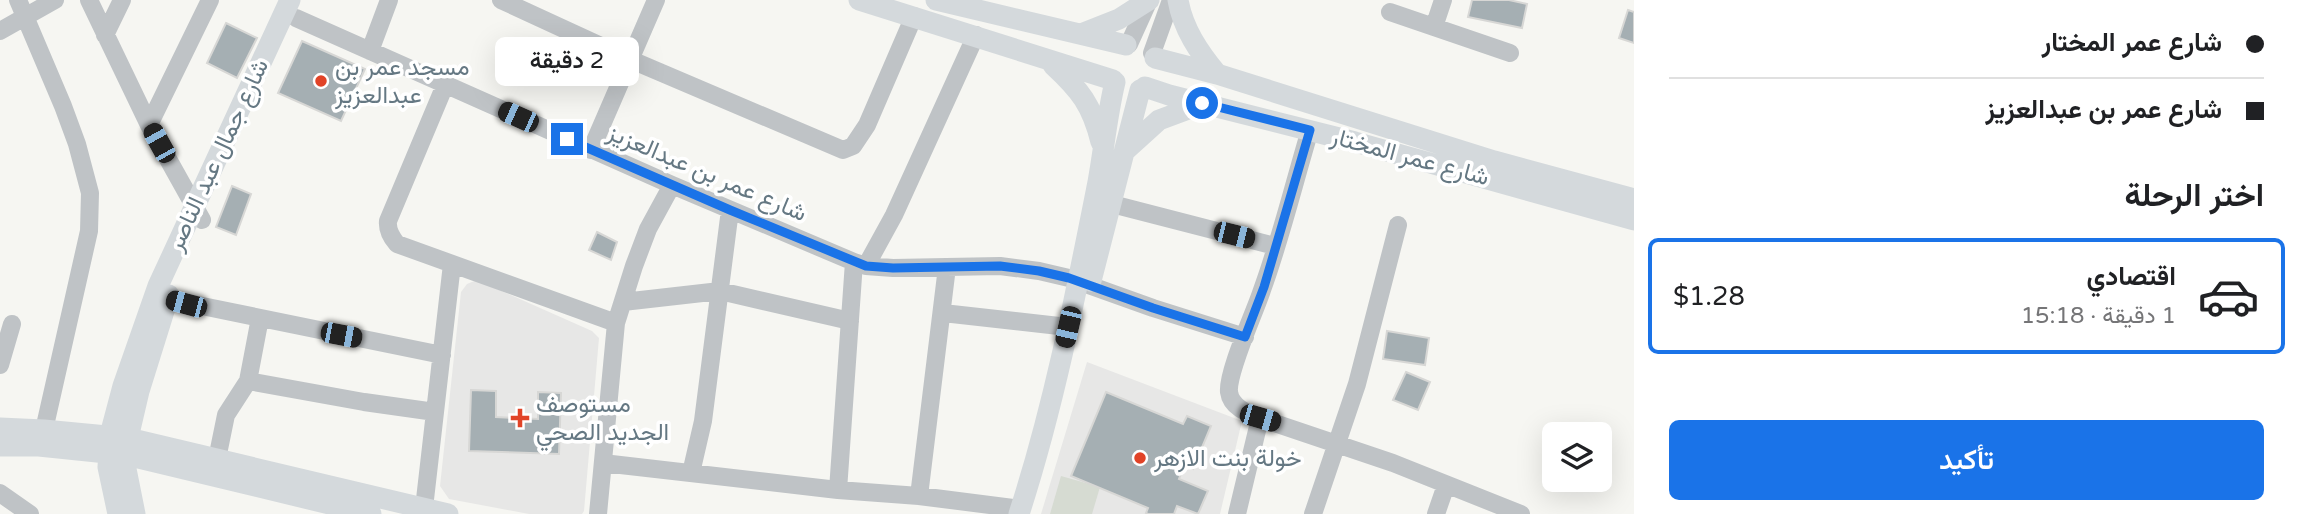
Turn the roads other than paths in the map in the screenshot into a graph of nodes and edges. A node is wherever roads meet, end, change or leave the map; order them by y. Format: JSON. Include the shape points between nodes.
{"nodes":[{"id":1,"x":18,"y":0,"type":"edge"},
{"id":2,"x":55,"y":0,"type":"edge"},
{"id":3,"x":89,"y":0,"type":"edge"},
{"id":4,"x":122,"y":0,"type":"edge"},
{"id":5,"x":210,"y":0,"type":"edge"},
{"id":6,"x":389,"y":0,"type":"edge"},
{"id":7,"x":501,"y":0,"type":"edge"},
{"id":8,"x":656,"y":0,"type":"edge"},
{"id":9,"x":859,"y":0,"type":"edge"},
{"id":10,"x":936,"y":0,"type":"edge"},
{"id":11,"x":1149,"y":0,"type":"edge"},
{"id":12,"x":1171,"y":0,"type":"edge"},
{"id":13,"x":1178,"y":0,"type":"edge"},
{"id":14,"x":1443,"y":0,"type":"edge"},
{"id":15,"x":296,"y":6,"type":"edge"},
{"id":16,"x":1390,"y":12,"type":"dead end"},
{"id":17,"x":914,"y":16,"type":"junction"},
{"id":18,"x":26,"y":18,"type":"junction"},
{"id":19,"x":1434,"y":26,"type":"junction"},
{"id":20,"x":0,"y":31,"type":"edge"},
{"id":21,"x":1081,"y":34,"type":"junction"},
{"id":22,"x":106,"y":35,"type":"junction"},
{"id":23,"x":976,"y":36,"type":"junction"},
{"id":24,"x":1128,"y":44,"type":"junction"},
{"id":25,"x":370,"y":51,"type":"junction"},
{"id":26,"x":1510,"y":52,"type":"dead end"},
{"id":27,"x":1153,"y":55,"type":"junction"},
{"id":28,"x":1046,"y":58,"type":"junction"},
{"id":29,"x":629,"y":59,"type":"junction"},
{"id":30,"x":1217,"y":74,"type":"junction"},
{"id":31,"x":1114,"y":81,"type":"junction"},
{"id":32,"x":446,"y":85,"type":"junction"},
{"id":33,"x":1143,"y":88,"type":"junction"},
{"id":34,"x":1202,"y":103,"type":"junction"},
{"id":35,"x":149,"y":125,"type":"junction"},
{"id":36,"x":1310,"y":130,"type":"junction"},
{"id":37,"x":1103,"y":148,"type":"junction"},
{"id":38,"x":591,"y":150,"type":"junction"},
{"id":39,"x":1124,"y":153,"type":"junction"},
{"id":40,"x":672,"y":185,"type":"junction"},
{"id":41,"x":1634,"y":199,"type":"edge"},
{"id":42,"x":1112,"y":204,"type":"junction"},
{"id":43,"x":730,"y":210,"type":"junction"},
{"id":44,"x":198,"y":213,"type":"junction"},
{"id":45,"x":1634,"y":220,"type":"edge"},
{"id":46,"x":1398,"y":225,"type":"dead end"},
{"id":47,"x":1275,"y":246,"type":"junction"},
{"id":48,"x":452,"y":264,"type":"junction"},
{"id":49,"x":860,"y":264,"type":"junction"},
{"id":50,"x":947,"y":267,"type":"junction"},
{"id":51,"x":1084,"y":284,"type":"junction"},
{"id":52,"x":720,"y":291,"type":"junction"},
{"id":53,"x":168,"y":299,"type":"junction"},
{"id":54,"x":623,"y":302,"type":"junction"},
{"id":55,"x":943,"y":313,"type":"junction"},
{"id":56,"x":260,"y":318,"type":"junction"},
{"id":57,"x":849,"y":321,"type":"junction"},
{"id":58,"x":616,"y":323,"type":"junction"},
{"id":59,"x":12,"y":324,"type":"dead end"},
{"id":60,"x":1068,"y":327,"type":"junction"},
{"id":61,"x":1245,"y":337,"type":"junction"},
{"id":62,"x":442,"y":355,"type":"junction"},
{"id":63,"x":0,"y":365,"type":"edge"},
{"id":64,"x":248,"y":381,"type":"junction"},
{"id":65,"x":435,"y":412,"type":"junction"},
{"id":66,"x":1260,"y":418,"type":"junction"},
{"id":67,"x":0,"y":428,"type":"edge"},
{"id":68,"x":44,"y":430,"type":"junction"},
{"id":69,"x":1338,"y":444,"type":"junction"},
{"id":70,"x":118,"y":445,"type":"junction"},
{"id":71,"x":0,"y":446,"type":"edge"},
{"id":72,"x":217,"y":459,"type":"junction"},
{"id":73,"x":603,"y":463,"type":"junction"},
{"id":74,"x":691,"y":473,"type":"junction"},
{"id":75,"x":1446,"y":485,"type":"junction"},
{"id":76,"x":838,"y":490,"type":"junction"},
{"id":77,"x":0,"y":493,"type":"edge"},
{"id":78,"x":919,"y":496,"type":"junction"},
{"id":79,"x":424,"y":509,"type":"junction"},
{"id":80,"x":1024,"y":512,"type":"edge"},
{"id":81,"x":30,"y":514,"type":"edge"},
{"id":82,"x":118,"y":514,"type":"edge"},
{"id":83,"x":135,"y":514,"type":"edge"},
{"id":84,"x":371,"y":514,"type":"edge"},
{"id":85,"x":448,"y":514,"type":"edge"},
{"id":86,"x":598,"y":514,"type":"edge"},
{"id":87,"x":1237,"y":514,"type":"edge"},
{"id":88,"x":1313,"y":514,"type":"edge"},
{"id":89,"x":1436,"y":514,"type":"edge"},
{"id":90,"x":1521,"y":514,"type":"edge"}],
"edges":[{"from":1,"to":18,"type":"street"},
{"from":2,"to":18,"type":"street"},
{"from":3,"to":22,"type":"street"},
{"from":4,"to":22,"type":"street"},
{"from":5,"to":35,"type":"street"},
{"from":6,"to":25,"type":"street"},
{"from":7,"to":29,"type":"street"},
{"from":8,"to":29,"type":"street"},
{"from":9,"to":17,"type":"main road"},
{"from":10,"to":21,"type":"main road"},
{"from":11,"to":21,"type":"main road","via":[[1119,19]]},
{"from":11,"to":24,"type":"street"},
{"from":12,"to":27,"type":"street"},
{"from":13,"to":30,"type":"main road","via":[[1189,34]]},
{"from":14,"to":19,"type":"street"},
{"from":15,"to":25,"type":"street","name":"شارع عمر بن عبدالعزيز"},
{"from":15,"to":44,"type":"main road","name":"شارع جمال عبد الناصر"},
{"from":16,"to":19,"type":"street"},
{"from":17,"to":23,"type":"main road"},
{"from":17,"to":29,"type":"street","via":[[867,125],[847,150]]},
{"from":18,"to":20,"type":"street"},
{"from":18,"to":68,"type":"street","via":[[77,144],[90,193],[89,231]]},
{"from":19,"to":26,"type":"street"},
{"from":21,"to":24,"type":"main road"},
{"from":22,"to":35,"type":"street"},
{"from":23,"to":28,"type":"main road"},
{"from":23,"to":49,"type":"street","via":[[894,215]]},
{"from":24,"to":27,"type":"main road","via":[[1142,45]]},
{"from":24,"to":31,"type":"main road","via":[[1113,54],[1110,70]]},
{"from":25,"to":32,"type":"street","name":"شارع عمر بن عبدالعزيز"},
{"from":27,"to":30,"type":"main road","name":"شارع عمر المختار"},
{"from":27,"to":33,"type":"main road","via":[[1155,76]]},
{"from":28,"to":31,"type":"main road"},
{"from":28,"to":37,"type":"main road","via":[[1079,89]]},
{"from":29,"to":38,"type":"street"},
{"from":30,"to":41,"type":"main road","name":"شارع عمر المختار","via":[[1494,161]]},
{"from":31,"to":33,"type":"main road","via":[[1126,90]]},
{"from":31,"to":37,"type":"main road"},
{"from":32,"to":38,"type":"street","name":"شارع عمر بن عبدالعزيز"},
{"from":32,"to":48,"type":"street","via":[[388,227],[397,244]]},
{"from":33,"to":34,"type":"main road","name":"شارع عمر المختار"},
{"from":33,"to":39,"type":"main road"},
{"from":34,"to":36,"type":"main road","name":"شارع عمر المختار"},
{"from":34,"to":39,"type":"main road","via":[[1152,124]]},
{"from":35,"to":44,"type":"street"},
{"from":36,"to":45,"type":"main road","name":"شارع عمر المختار"},
{"from":36,"to":47,"type":"street"},
{"from":37,"to":51,"type":"main road"},
{"from":38,"to":40,"type":"street","name":"شارع عمر بن عبدالعزيز"},
{"from":39,"to":42,"type":"main road"},
{"from":40,"to":43,"type":"street","name":"شارع عمر بن عبدالعزيز"},
{"from":40,"to":54,"type":"street","via":[[648,229]]},
{"from":42,"to":47,"type":"street"},
{"from":42,"to":51,"type":"main road"},
{"from":43,"to":49,"type":"street","name":"شارع عمر بن عبدالعزيز"},
{"from":43,"to":52,"type":"street"},
{"from":44,"to":53,"type":"main road","name":"شارع جمال عبد الناصر"},
{"from":44,"to":70,"type":"main road","name":"شارع جمال عبد الناصر","via":[[145,319],[122,386]]},
{"from":46,"to":69,"type":"street","via":[[1370,341]]},
{"from":47,"to":61,"type":"street"},
{"from":48,"to":58,"type":"street"},
{"from":48,"to":62,"type":"street"},
{"from":49,"to":50,"type":"street","name":"شارع عمر بن عبدالعزيز"},
{"from":49,"to":57,"type":"street"},
{"from":50,"to":51,"type":"street","name":"شارع عمر بن عبدالعزيز","via":[[1000,266]]},
{"from":50,"to":55,"type":"street"},
{"from":51,"to":60,"type":"main road"},
{"from":51,"to":61,"type":"street","name":"شارع عمر بن عبدالعزيز"},
{"from":51,"to":80,"type":"main road"},
{"from":52,"to":54,"type":"street"},
{"from":52,"to":57,"type":"street"},
{"from":52,"to":74,"type":"street","via":[[703,421]]},
{"from":53,"to":56,"type":"street"},
{"from":53,"to":70,"type":"main road","name":"شارع جمال عبد الناصر"},
{"from":54,"to":58,"type":"street"},
{"from":55,"to":60,"type":"street"},
{"from":55,"to":78,"type":"street"},
{"from":56,"to":62,"type":"street"},
{"from":56,"to":64,"type":"street"},
{"from":57,"to":76,"type":"street"},
{"from":58,"to":73,"type":"street"},
{"from":59,"to":63,"type":"street"},
{"from":60,"to":80,"type":"main road"},
{"from":61,"to":66,"type":"street","via":[[1230,393],[1237,406]]},
{"from":62,"to":65,"type":"street"},
{"from":64,"to":65,"type":"street"},
{"from":64,"to":72,"type":"street","via":[[226,415]]},
{"from":65,"to":79,"type":"street"},
{"from":66,"to":69,"type":"street"},
{"from":66,"to":87,"type":"street"},
{"from":67,"to":68,"type":"main road"},
{"from":68,"to":70,"type":"main road"},
{"from":69,"to":75,"type":"street"},
{"from":69,"to":88,"type":"street"},
{"from":70,"to":71,"type":"main road"},
{"from":70,"to":72,"type":"main road"},
{"from":70,"to":82,"type":"main road","name":"شارع جمال عبد الناصر","via":[[110,480]]},
{"from":70,"to":83,"type":"main road","name":"شارع جمال عبد الناصر"},
{"from":70,"to":84,"type":"main road"},
{"from":72,"to":79,"type":"main road"},
{"from":73,"to":74,"type":"street"},
{"from":73,"to":86,"type":"street"},
{"from":74,"to":76,"type":"street"},
{"from":75,"to":89,"type":"street"},
{"from":75,"to":90,"type":"street"},
{"from":76,"to":78,"type":"street"},
{"from":77,"to":81,"type":"street"},
{"from":78,"to":80,"type":"street"},
{"from":79,"to":85,"type":"main road"}]}
